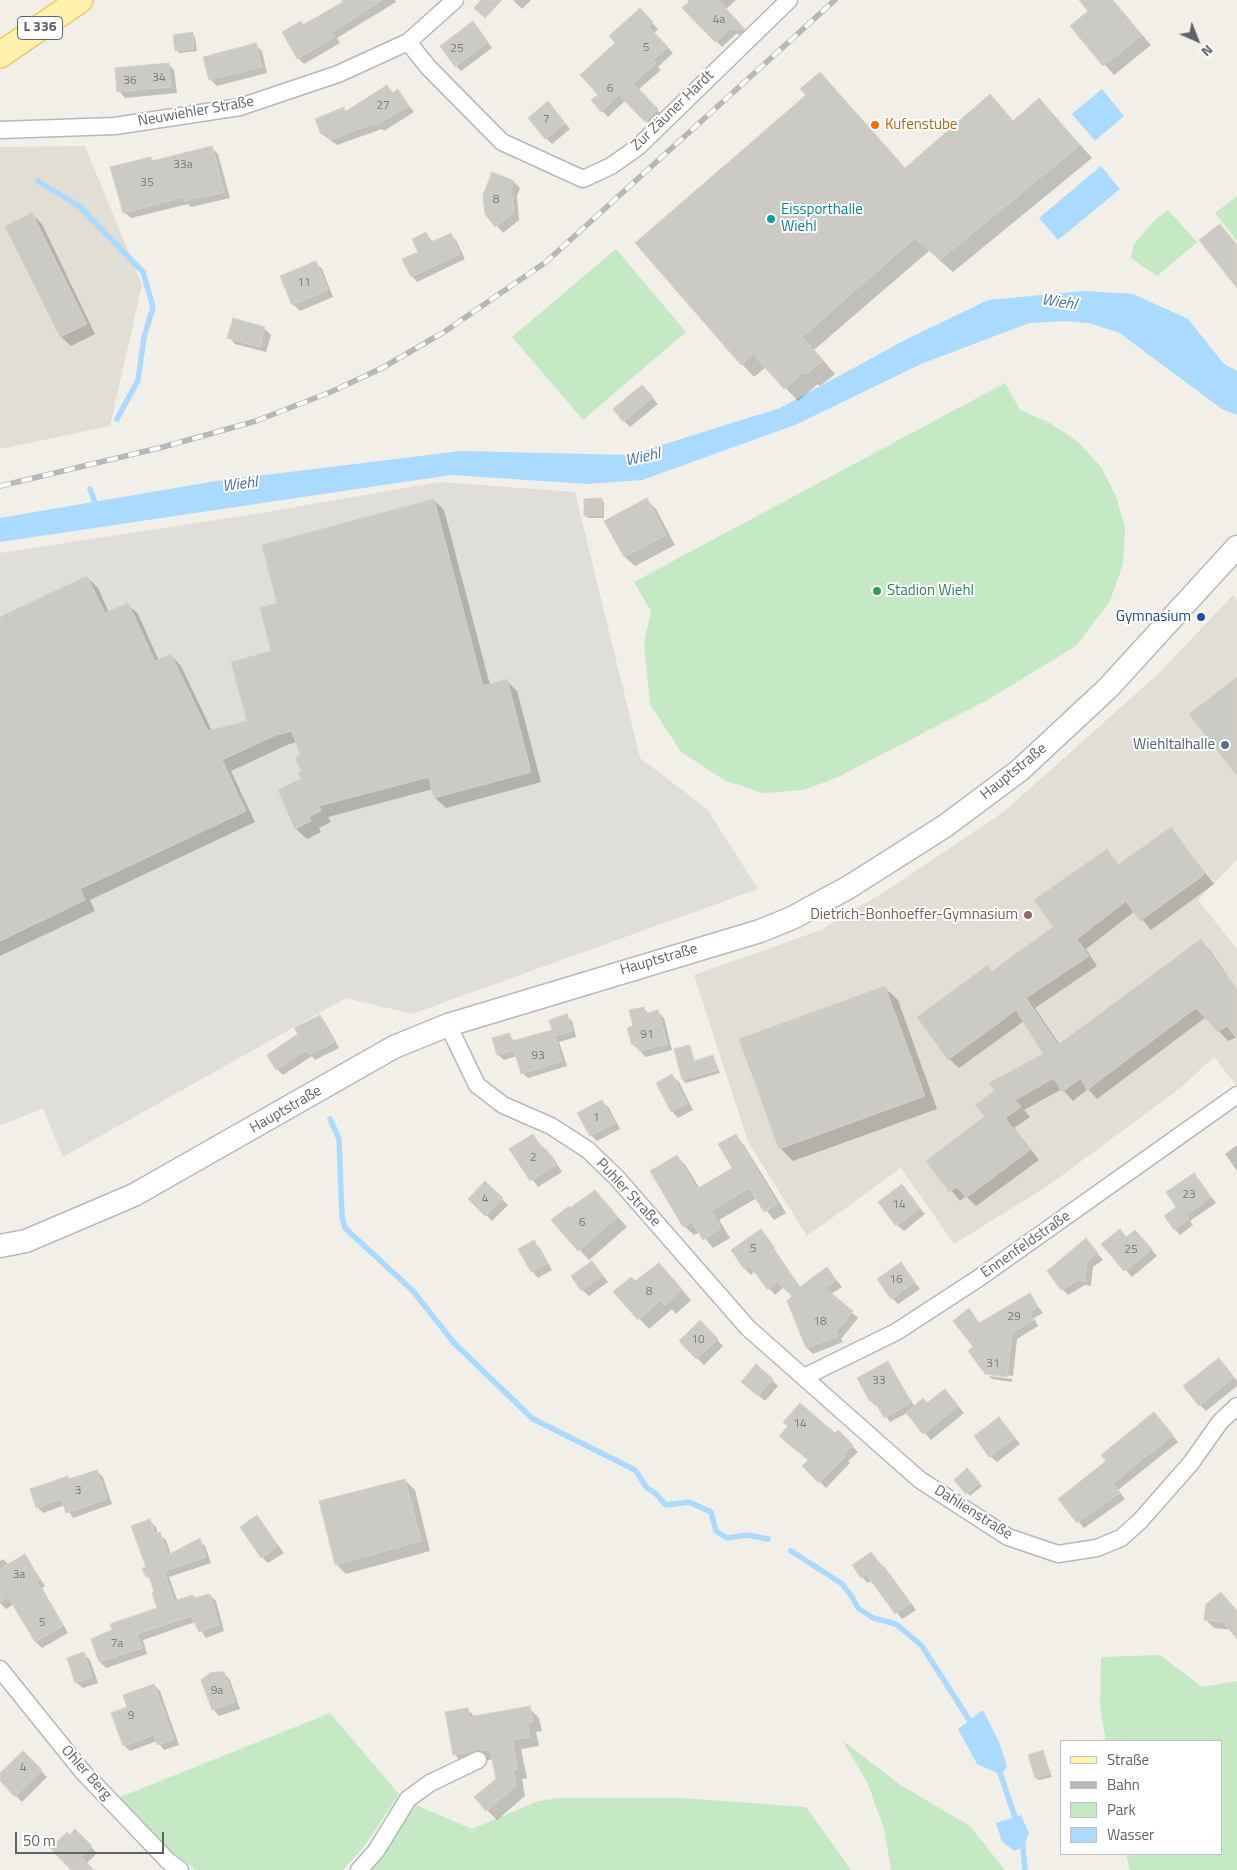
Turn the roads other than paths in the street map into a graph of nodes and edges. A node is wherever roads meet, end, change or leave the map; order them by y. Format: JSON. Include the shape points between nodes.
{"nodes":[{"id":1,"x":80,"y":0,"type":"edge"},
{"id":2,"x":455,"y":0,"type":"edge"},
{"id":3,"x":790,"y":0,"type":"edge"},
{"id":4,"x":408,"y":42,"type":"junction"},
{"id":5,"x":0,"y":55,"type":"edge"},
{"id":6,"x":0,"y":130,"type":"edge"},
{"id":7,"x":1237,"y":547,"type":"edge"},
{"id":8,"x":448,"y":1025,"type":"junction"},
{"id":9,"x":1237,"y":1095,"type":"edge"},
{"id":10,"x":0,"y":1246,"type":"edge"},
{"id":11,"x":804,"y":1377,"type":"junction"},
{"id":12,"x":1237,"y":1406,"type":"edge"},
{"id":13,"x":2,"y":1679,"type":"edge"},
{"id":14,"x":478,"y":1760,"type":"dead end"},
{"id":15,"x":180,"y":1870,"type":"edge"},
{"id":16,"x":359,"y":1870,"type":"edge"}],
"edges":[{"from":1,"to":5,"type":"main road","number":"L 336"},
{"from":2,"to":4,"type":"street","name":"Neuwiehler Straße"},
{"from":3,"to":4,"type":"street","name":"Zur Zäuner Hardt","via":[[638,147],[611,166],[583,179],[502,142],[428,68]]},
{"from":4,"to":6,"type":"street","name":"Neuwiehler Straße","via":[[338,74],[240,107],[115,126]]},
{"from":7,"to":8,"type":"street","name":"Hauptstraße","via":[[1108,688],[1020,770],[945,826],[849,887],[792,918],[760,931]]},
{"from":8,"to":10,"type":"street","name":"Hauptstraße","via":[[394,1047],[134,1195],[26,1241]]},
{"from":8,"to":11,"type":"street","name":"Puhler Straße","via":[[477,1085],[503,1105],[551,1126],[588,1150],[618,1178],[748,1328]]},
{"from":9,"to":11,"type":"street","name":"Ennenfeldstraße","via":[[979,1278],[896,1332]]},
{"from":11,"to":12,"type":"street","name":"Dahlienstraße","via":[[920,1480],[1008,1537],[1058,1554],[1097,1548],[1121,1538],[1166,1492],[1220,1422]]},
{"from":13,"to":15,"type":"street","name":"Ohler Berg","via":[[83,1772]]},
{"from":14,"to":16,"type":"street","via":[[430,1783],[408,1799],[376,1851]]}]}
